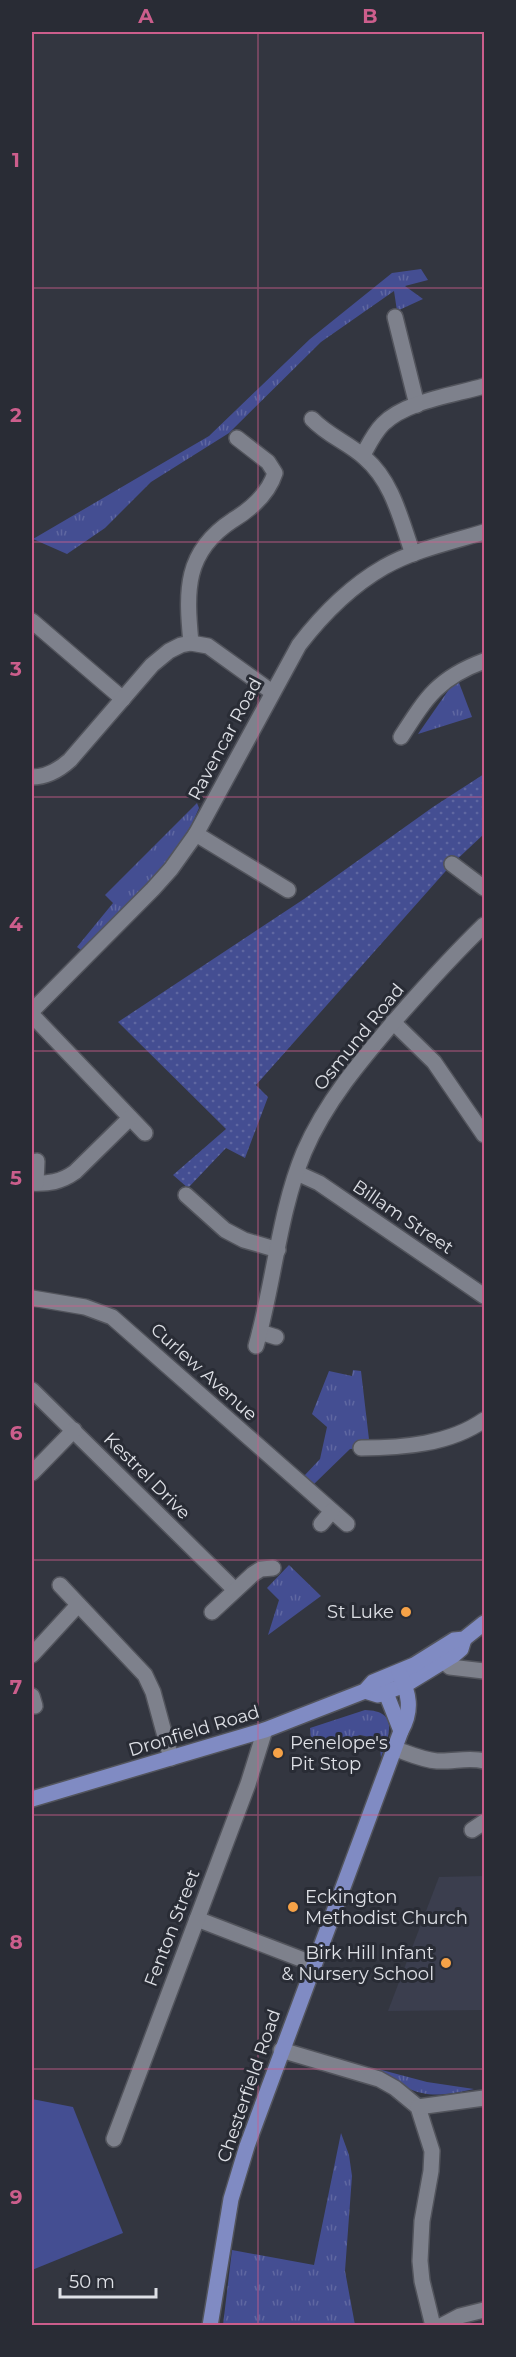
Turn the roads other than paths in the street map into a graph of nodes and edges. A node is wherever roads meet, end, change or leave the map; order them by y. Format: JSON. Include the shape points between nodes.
{"nodes":[{"id":1,"x":395,"y":317,"type":"dead end"},
{"id":2,"x":484,"y":390,"type":"edge"},
{"id":3,"x":417,"y":405,"type":"junction"},
{"id":4,"x":312,"y":419,"type":"dead end"},
{"id":5,"x":237,"y":438,"type":"dead end"},
{"id":6,"x":363,"y":455,"type":"junction"},
{"id":7,"x":484,"y":532,"type":"edge"},
{"id":8,"x":412,"y":554,"type":"junction"},
{"id":9,"x":32,"y":621,"type":"edge"},
{"id":10,"x":191,"y":643,"type":"junction"},
{"id":11,"x":484,"y":661,"type":"edge"},
{"id":12,"x":272,"y":692,"type":"junction"},
{"id":13,"x":123,"y":699,"type":"junction"},
{"id":14,"x":400,"y":737,"type":"dead end"},
{"id":15,"x":32,"y":777,"type":"edge"},
{"id":16,"x":196,"y":834,"type":"junction"},
{"id":17,"x":452,"y":864,"type":"dead end"},
{"id":18,"x":484,"y":888,"type":"edge"},
{"id":19,"x":288,"y":890,"type":"dead end"},
{"id":20,"x":484,"y":925,"type":"edge"},
{"id":21,"x":32,"y":1013,"type":"edge"},
{"id":22,"x":393,"y":1023,"type":"junction"},
{"id":23,"x":130,"y":1118,"type":"junction"},
{"id":24,"x":145,"y":1133,"type":"dead end"},
{"id":25,"x":484,"y":1135,"type":"edge"},
{"id":26,"x":37,"y":1161,"type":"dead end"},
{"id":27,"x":297,"y":1173,"type":"junction"},
{"id":28,"x":34,"y":1183,"type":"edge"},
{"id":29,"x":186,"y":1195,"type":"dead end"},
{"id":30,"x":278,"y":1250,"type":"junction"},
{"id":31,"x":484,"y":1296,"type":"edge"},
{"id":32,"x":32,"y":1298,"type":"edge"},
{"id":33,"x":276,"y":1337,"type":"dead end"},
{"id":34,"x":32,"y":1390,"type":"edge"},
{"id":35,"x":484,"y":1419,"type":"edge"},
{"id":36,"x":74,"y":1430,"type":"junction"},
{"id":37,"x":379,"y":1432,"type":"dead end"},
{"id":38,"x":361,"y":1448,"type":"dead end"},
{"id":39,"x":380,"y":1448,"type":"junction"},
{"id":40,"x":32,"y":1473,"type":"edge"},
{"id":41,"x":332,"y":1511,"type":"junction"},
{"id":42,"x":321,"y":1524,"type":"dead end"},
{"id":43,"x":347,"y":1524,"type":"dead end"},
{"id":44,"x":273,"y":1568,"type":"dead end"},
{"id":45,"x":60,"y":1586,"type":"dead end"},
{"id":46,"x":235,"y":1590,"type":"junction"},
{"id":47,"x":78,"y":1605,"type":"junction"},
{"id":48,"x":212,"y":1612,"type":"dead end"},
{"id":49,"x":484,"y":1623,"type":"edge"},
{"id":50,"x":32,"y":1655,"type":"edge"},
{"id":51,"x":439,"y":1658,"type":"junction"},
{"id":52,"x":484,"y":1671,"type":"edge"},
{"id":53,"x":402,"y":1678,"type":"junction"},
{"id":54,"x":383,"y":1685,"type":"junction"},
{"id":55,"x":265,"y":1730,"type":"junction"},
{"id":56,"x":401,"y":1731,"type":"junction"},
{"id":57,"x":396,"y":1749,"type":"junction"},
{"id":58,"x":171,"y":1758,"type":"junction"},
{"id":59,"x":484,"y":1761,"type":"edge"},
{"id":60,"x":32,"y":1799,"type":"edge"},
{"id":61,"x":197,"y":1919,"type":"junction"},
{"id":62,"x":314,"y":1964,"type":"junction"},
{"id":63,"x":281,"y":2050,"type":"junction"},
{"id":64,"x":484,"y":2098,"type":"edge"},
{"id":65,"x":418,"y":2107,"type":"junction"},
{"id":66,"x":114,"y":2139,"type":"dead end"},
{"id":67,"x":484,"y":2310,"type":"edge"},
{"id":68,"x":210,"y":2325,"type":"edge"},
{"id":69,"x":433,"y":2325,"type":"edge"},
{"id":70,"x":441,"y":2325,"type":"edge"}],
"edges":[{"from":1,"to":3,"type":"street"},
{"from":2,"to":3,"type":"street"},
{"from":3,"to":6,"type":"street","via":[[405,408],[384,423]]},
{"from":4,"to":6,"type":"street"},
{"from":5,"to":10,"type":"street","via":[[268,462],[275,473],[263,496],[226,526],[195,562],[188,597]]},
{"from":6,"to":8,"type":"street","via":[[383,478]]},
{"from":7,"to":8,"type":"street","name":"Ravencar Road"},
{"from":8,"to":12,"type":"street","name":"Ravencar Road","via":[[384,567],[330,608],[299,645]]},
{"from":9,"to":13,"type":"street"},
{"from":10,"to":12,"type":"street","via":[[215,649]]},
{"from":10,"to":13,"type":"street","via":[[159,658]]},
{"from":11,"to":14,"type":"street","via":[[436,688]]},
{"from":12,"to":16,"type":"street","name":"Ravencar Road"},
{"from":13,"to":15,"type":"street","via":[[59,770]]},
{"from":16,"to":19,"type":"street"},
{"from":16,"to":21,"type":"street","name":"Ravencar Road","via":[[171,869]]},
{"from":17,"to":18,"type":"street","via":[[462,880]]},
{"from":20,"to":22,"type":"street","name":"Osmund Road"},
{"from":21,"to":23,"type":"street"},
{"from":22,"to":25,"type":"street","via":[[434,1062]]},
{"from":22,"to":27,"type":"street","name":"Osmund Road","via":[[333,1099]]},
{"from":23,"to":24,"type":"street"},
{"from":23,"to":28,"type":"street","via":[[75,1172],[56,1182]]},
{"from":26,"to":28,"type":"street"},
{"from":27,"to":30,"type":"street","name":"Osmund Road"},
{"from":27,"to":31,"type":"street","name":"Billam Street","via":[[319,1183]]},
{"from":29,"to":30,"type":"street","via":[[225,1230]]},
{"from":30,"to":33,"type":"street","name":"Osmund Road","via":[[258,1339]]},
{"from":32,"to":41,"type":"street","name":"Curlew Avenue","via":[[85,1307],[112,1317]]},
{"from":34,"to":36,"type":"street","name":"Kestrel Drive"},
{"from":35,"to":39,"type":"street","via":[[451,1438]]},
{"from":36,"to":40,"type":"street"},
{"from":36,"to":46,"type":"street","name":"Kestrel Drive"},
{"from":37,"to":39,"type":"street"},
{"from":38,"to":39,"type":"street"},
{"from":41,"to":42,"type":"street"},
{"from":41,"to":43,"type":"street","name":"Curlew Avenue"},
{"from":44,"to":46,"type":"street","via":[[261,1569]]},
{"from":45,"to":47,"type":"street"},
{"from":46,"to":48,"type":"street"},
{"from":47,"to":50,"type":"street"},
{"from":47,"to":58,"type":"street","via":[[150,1683]]},
{"from":49,"to":51,"type":"main road","name":"Dronfield Road","via":[[464,1639],[461,1650]]},
{"from":51,"to":52,"type":"street","via":[[457,1670]]},
{"from":51,"to":53,"type":"main road","name":"Dronfield Road"},
{"from":53,"to":54,"type":"main road","name":"Dronfield Road"},
{"from":53,"to":56,"type":"main road","name":"Chesterfield Road","via":[[409,1712]]},
{"from":54,"to":55,"type":"main road","name":"Dronfield Road","via":[[373,1682],[365,1692]]},
{"from":54,"to":56,"type":"main road"},
{"from":55,"to":58,"type":"main road","name":"Dronfield Road"},
{"from":55,"to":61,"type":"street","name":"Fenton Street"},
{"from":56,"to":57,"type":"main road","name":"Chesterfield Road"},
{"from":57,"to":59,"type":"street","via":[[435,1761]]},
{"from":57,"to":62,"type":"main road","name":"Chesterfield Road"},
{"from":58,"to":60,"type":"main road","name":"Dronfield Road"},
{"from":61,"to":62,"type":"street"},
{"from":61,"to":66,"type":"street","name":"Fenton Street"},
{"from":62,"to":63,"type":"main road","name":"Chesterfield Road"},
{"from":63,"to":65,"type":"street","via":[[379,2079]]},
{"from":63,"to":68,"type":"main road","name":"Chesterfield Road","via":[[231,2199]]},
{"from":64,"to":65,"type":"street"},
{"from":65,"to":69,"type":"street","via":[[432,2151],[420,2261]]},
{"from":67,"to":70,"type":"street"}]}
